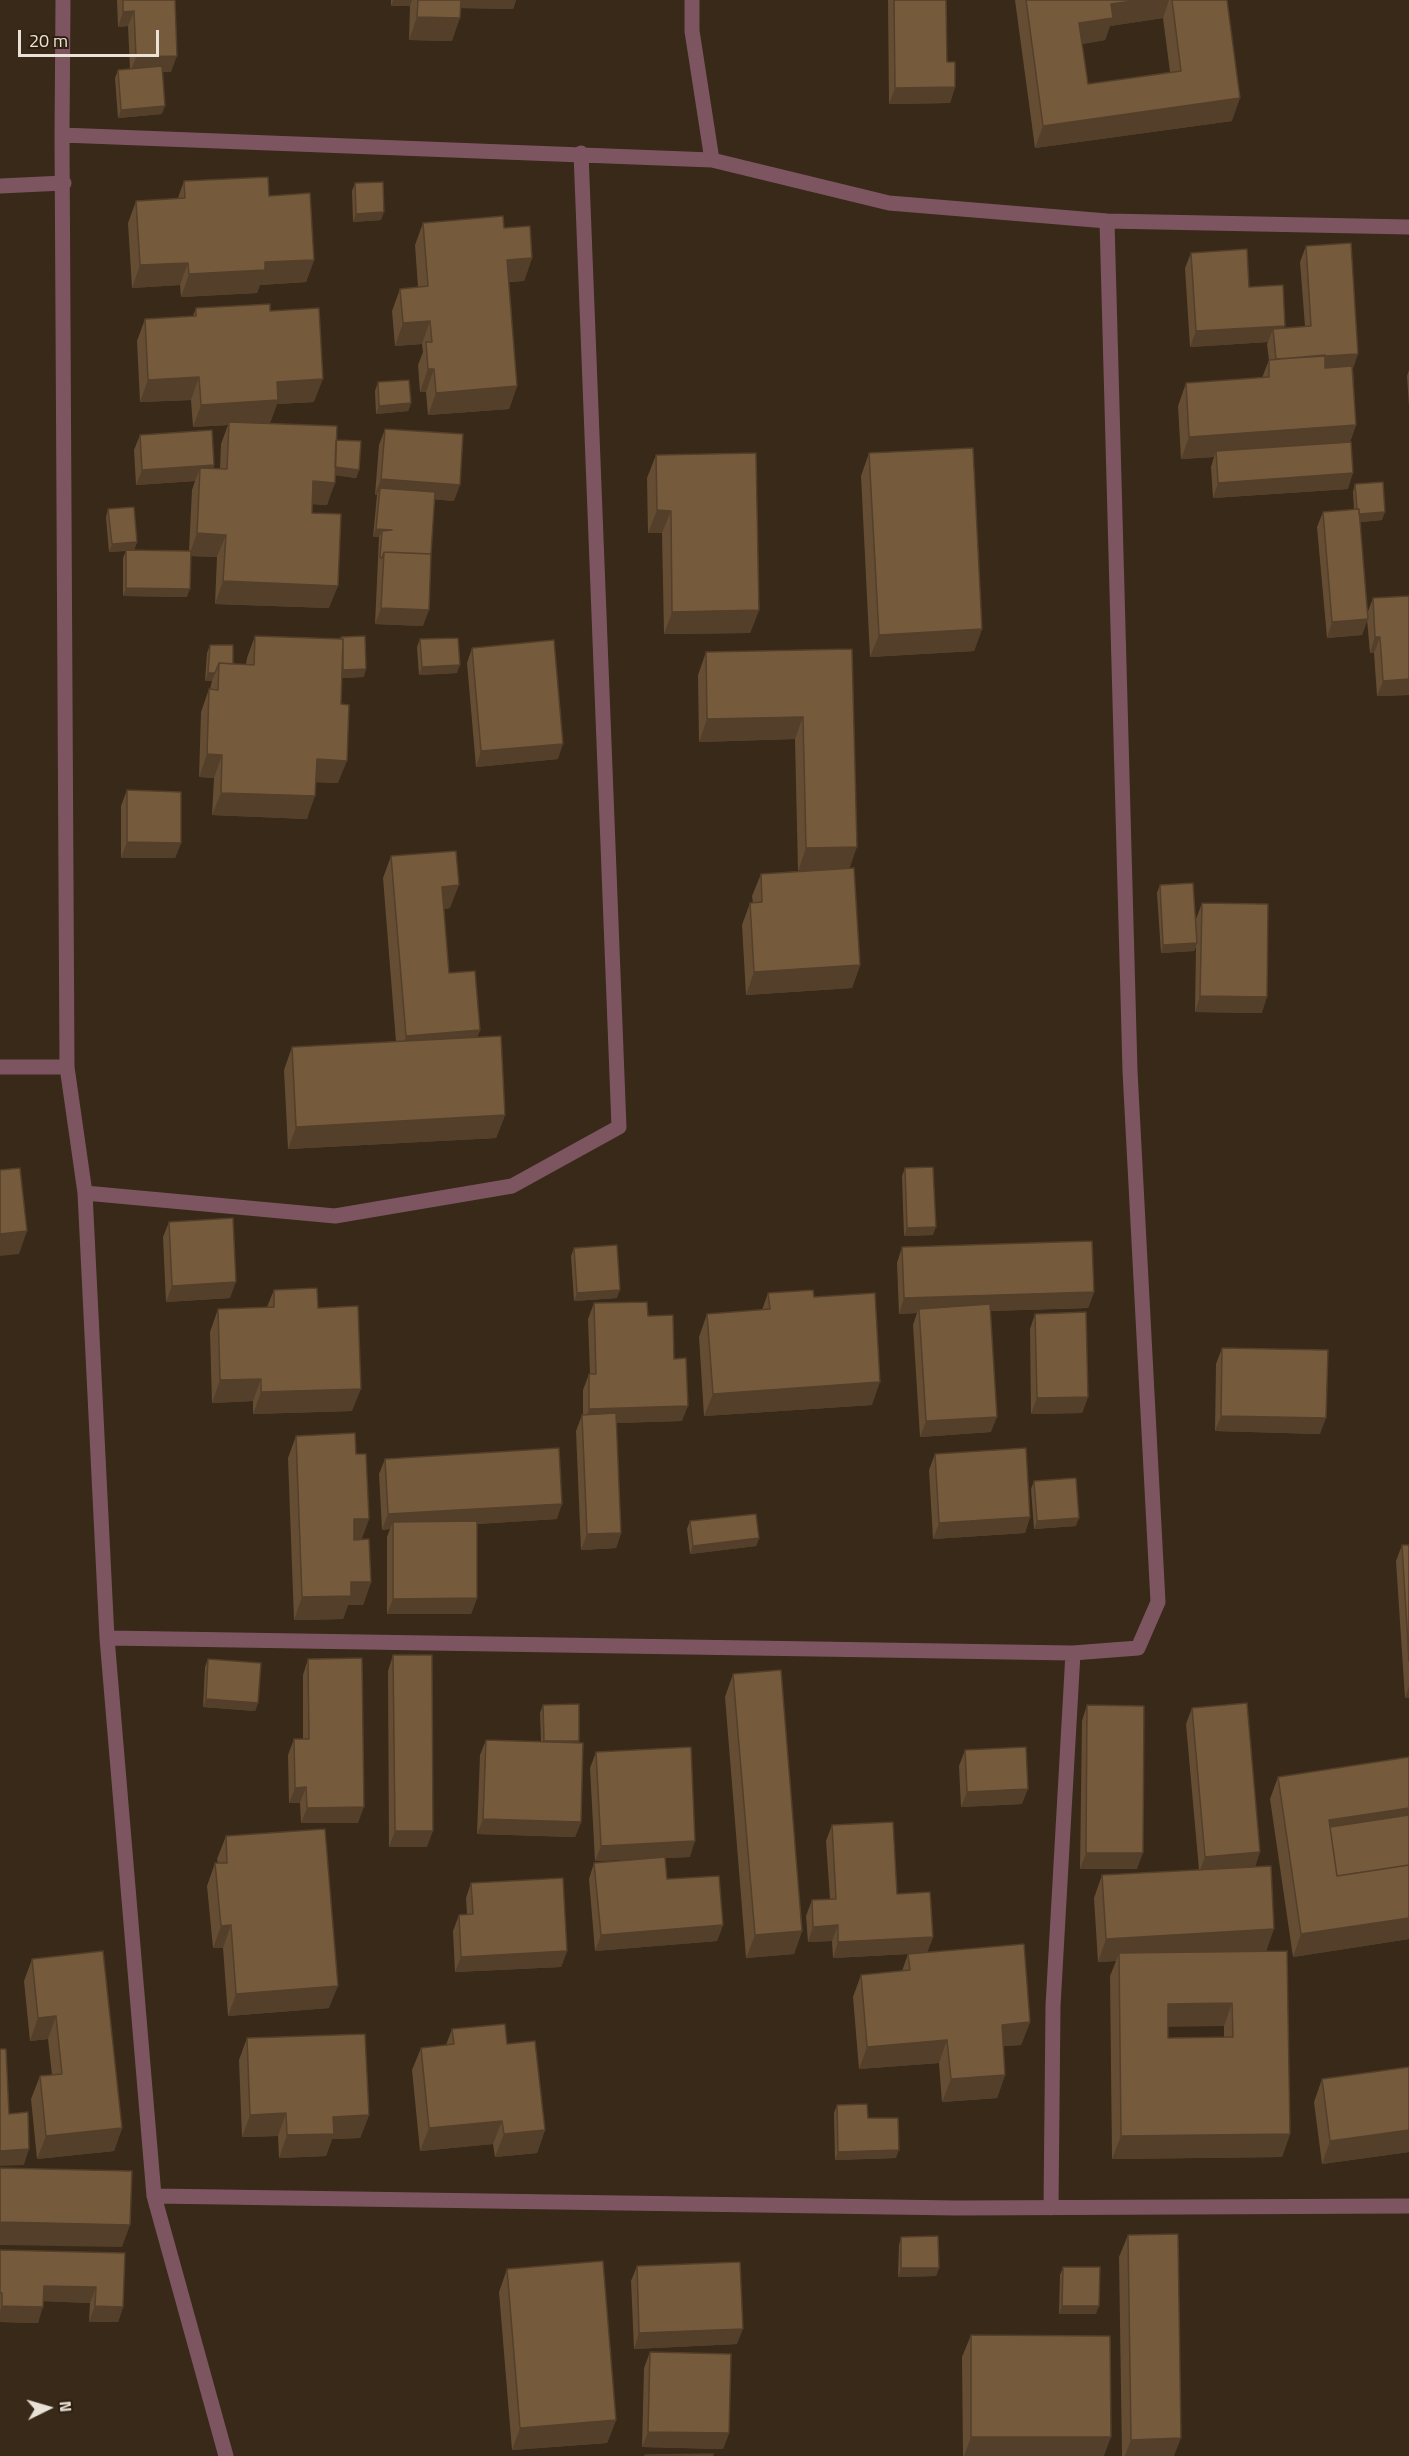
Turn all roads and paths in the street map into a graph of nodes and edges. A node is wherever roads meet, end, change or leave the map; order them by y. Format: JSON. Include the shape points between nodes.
{"nodes":[{"id":1,"x":63,"y":0,"type":"edge"},
{"id":2,"x":692,"y":0,"type":"edge"},
{"id":3,"x":62,"y":135,"type":"junction"},
{"id":4,"x":581,"y":153,"type":"junction"},
{"id":5,"x":712,"y":160,"type":"junction"},
{"id":6,"x":64,"y":183,"type":"junction"},
{"id":7,"x":0,"y":186,"type":"edge"},
{"id":8,"x":1107,"y":221,"type":"junction"},
{"id":9,"x":1409,"y":227,"type":"edge"},
{"id":10,"x":0,"y":1067,"type":"edge"},
{"id":11,"x":67,"y":1067,"type":"junction"},
{"id":12,"x":85,"y":1193,"type":"junction"},
{"id":13,"x":107,"y":1638,"type":"junction"},
{"id":14,"x":1073,"y":1653,"type":"junction"},
{"id":15,"x":154,"y":2196,"type":"junction"},
{"id":16,"x":1409,"y":2206,"type":"edge"},
{"id":17,"x":1052,"y":2208,"type":"junction"},
{"id":18,"x":226,"y":2456,"type":"edge"}],
"edges":[{"from":1,"to":3,"type":"street"},
{"from":2,"to":5,"type":"street","via":[[692,31]]},
{"from":3,"to":4,"type":"street"},
{"from":3,"to":6,"type":"street"},
{"from":4,"to":5,"type":"street"},
{"from":4,"to":12,"type":"street","via":[[619,1127],[512,1186],[335,1216]]},
{"from":5,"to":8,"type":"street","via":[[889,203]]},
{"from":6,"to":7,"type":"street"},
{"from":6,"to":11,"type":"street"},
{"from":8,"to":9,"type":"street"},
{"from":8,"to":14,"type":"street","via":[[1130,1071],[1158,1602],[1138,1648]]},
{"from":10,"to":11,"type":"street"},
{"from":11,"to":12,"type":"street"},
{"from":12,"to":13,"type":"street"},
{"from":13,"to":14,"type":"street"},
{"from":13,"to":15,"type":"street"},
{"from":14,"to":17,"type":"street","via":[[1053,2006]]},
{"from":15,"to":17,"type":"street"},
{"from":15,"to":18,"type":"street"},
{"from":16,"to":17,"type":"street"}]}
